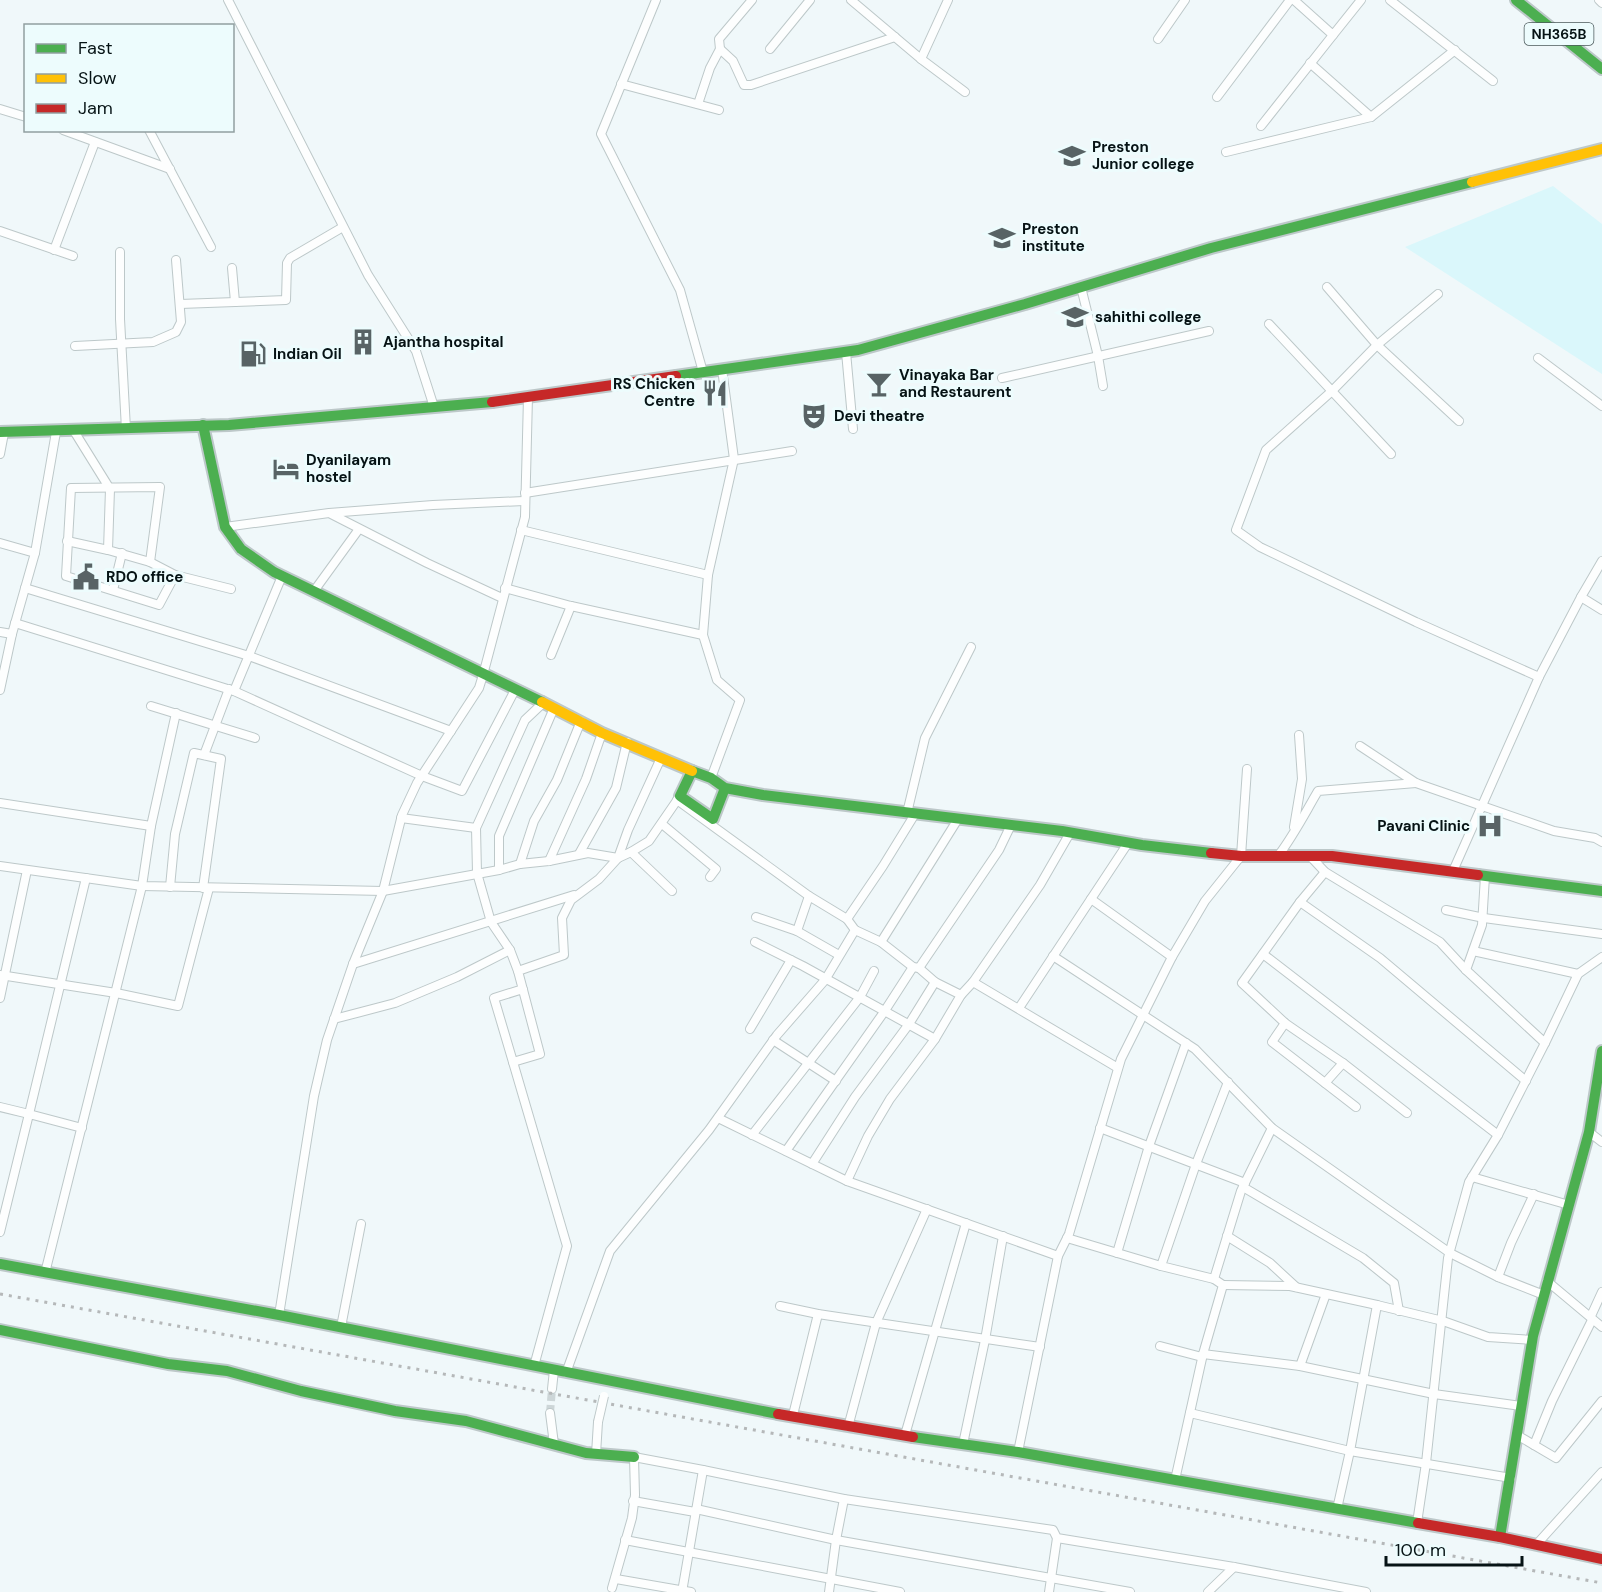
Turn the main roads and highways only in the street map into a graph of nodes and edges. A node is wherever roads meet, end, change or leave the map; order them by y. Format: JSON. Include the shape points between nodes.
{"nodes":[{"id":1,"x":1516,"y":0,"type":"edge"},
{"id":2,"x":1528,"y":0,"type":"edge"},
{"id":3,"x":1602,"y":58,"type":"edge"},
{"id":4,"x":1602,"y":69,"type":"edge"},
{"id":5,"x":1602,"y":149,"type":"edge"},
{"id":6,"x":203,"y":425,"type":"junction"},
{"id":7,"x":2,"y":432,"type":"edge"},
{"id":8,"x":692,"y":771,"type":"junction"},
{"id":9,"x":725,"y":788,"type":"junction"},
{"id":10,"x":1602,"y":891,"type":"edge"},
{"id":11,"x":1602,"y":1051,"type":"edge"},
{"id":12,"x":0,"y":1264,"type":"edge"},
{"id":13,"x":0,"y":1330,"type":"edge"},
{"id":14,"x":634,"y":1457,"type":"road end"},
{"id":15,"x":1500,"y":1537,"type":"junction"},
{"id":16,"x":1602,"y":1559,"type":"edge"}],
"edges":[{"from":1,"to":4,"type":"main road","number":"NH365B"},
{"from":2,"to":3,"type":"main road","number":"NH365B"},
{"from":5,"to":6,"type":"main road","via":[[1211,248],[925,332],[846,351],[528,397]]},
{"from":6,"to":7,"type":"main road"},
{"from":6,"to":8,"type":"main road","via":[[225,527],[241,549],[282,576],[483,675],[602,733]]},
{"from":8,"to":9,"type":"main road"},
{"from":8,"to":9,"type":"main road","via":[[678,798],[713,819]]},
{"from":9,"to":10,"type":"main road","via":[[1128,843],[1240,856],[1332,856]]},
{"from":11,"to":15,"type":"main road","via":[[1589,1132],[1533,1340]]},
{"from":12,"to":15,"type":"main road","via":[[848,1427],[1018,1452]]},
{"from":13,"to":14,"type":"main road","via":[[168,1364],[227,1371],[395,1411],[466,1421],[596,1454]]},
{"from":15,"to":16,"type":"main road"}]}
